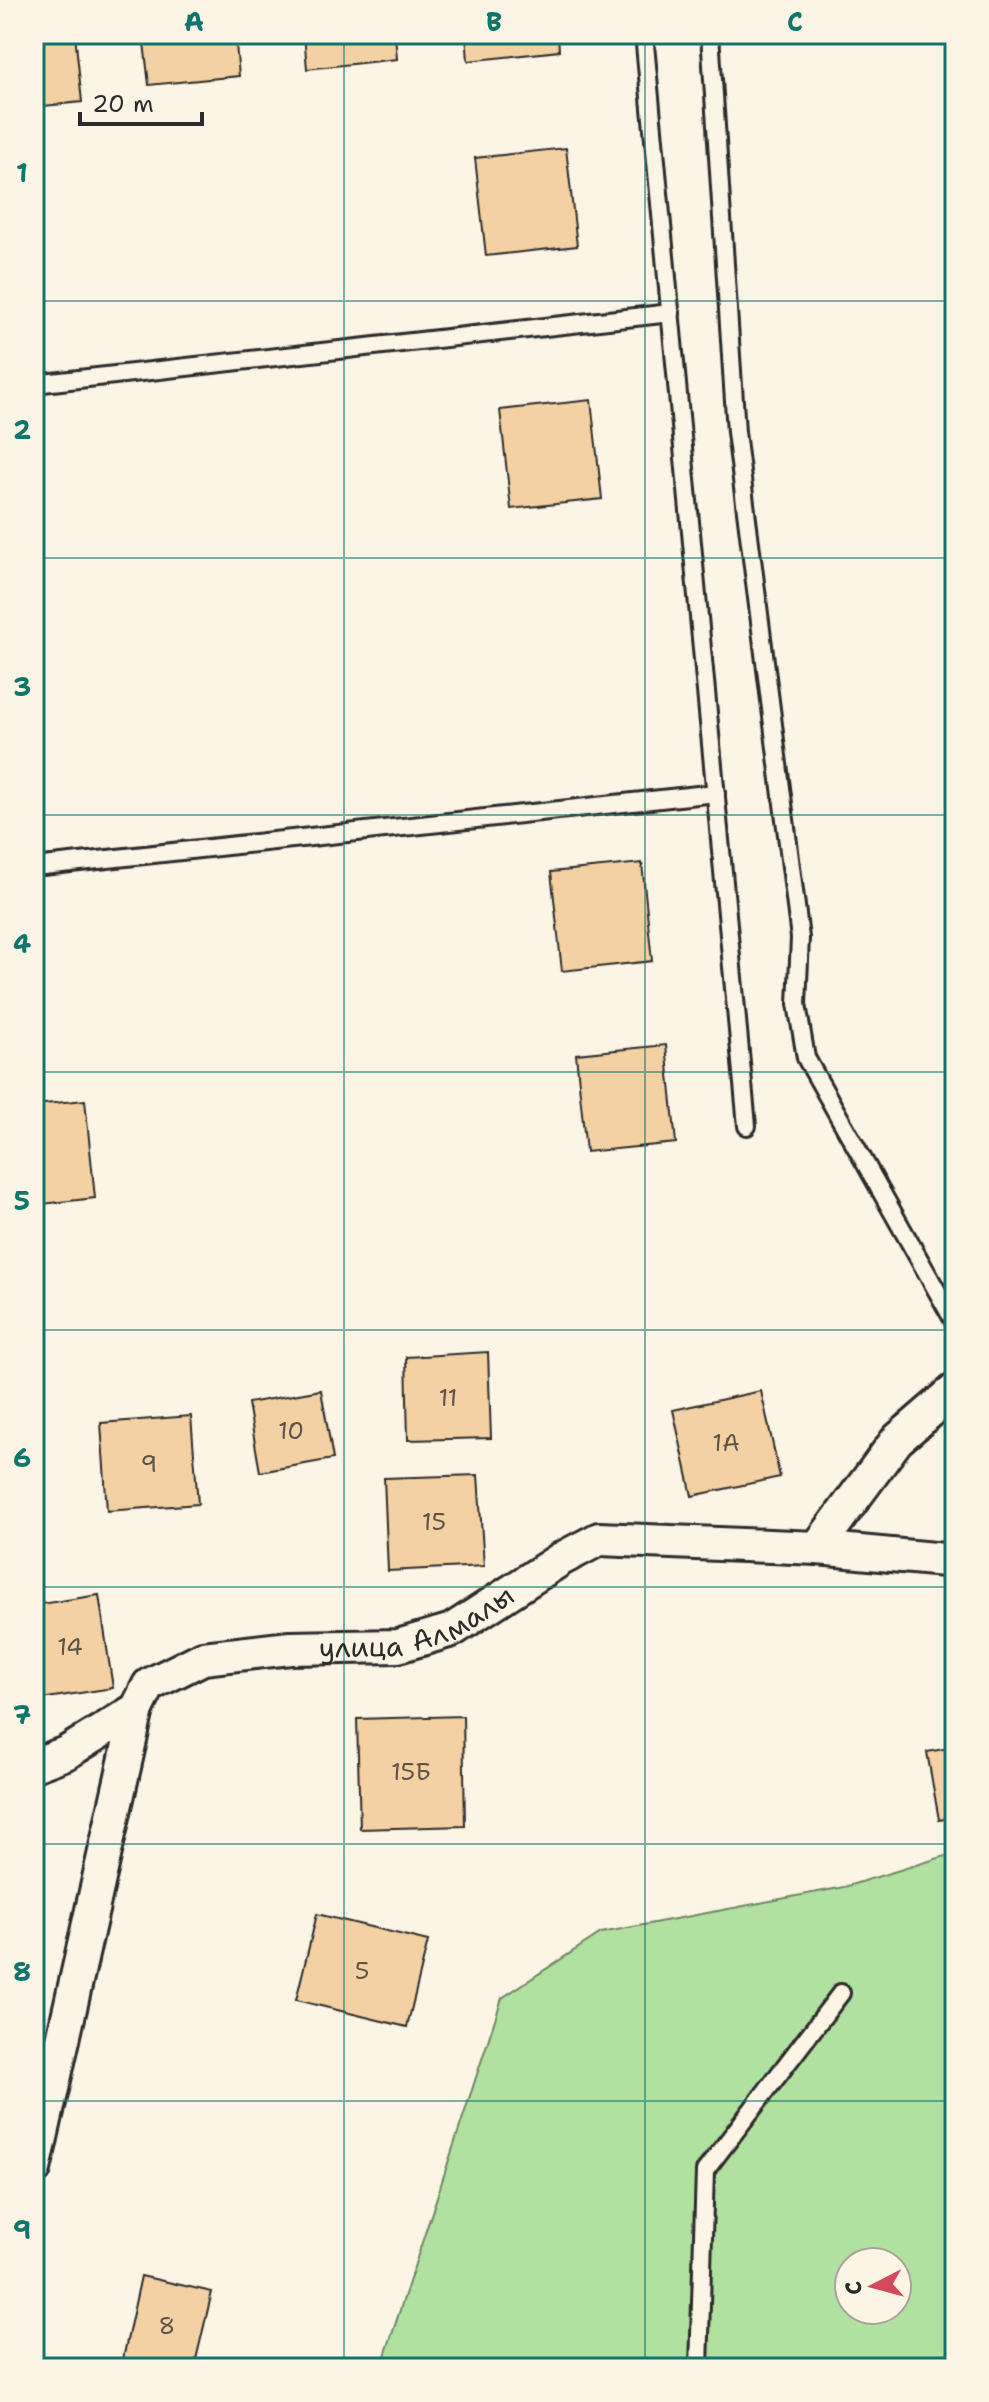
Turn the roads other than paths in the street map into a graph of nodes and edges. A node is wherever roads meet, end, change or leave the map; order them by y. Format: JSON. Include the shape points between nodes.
{"nodes":[{"id":1,"x":644,"y":34,"type":"edge"},
{"id":2,"x":710,"y":34,"type":"edge"},
{"id":3,"x":671,"y":313,"type":"junction"},
{"id":4,"x":34,"y":384,"type":"edge"},
{"id":5,"x":716,"y":793,"type":"junction"},
{"id":6,"x":34,"y":867,"type":"edge"},
{"id":7,"x":747,"y":1126,"type":"dead end"},
{"id":8,"x":955,"y":1323,"type":"edge"},
{"id":9,"x":955,"y":1390,"type":"edge"},
{"id":10,"x":817,"y":1548,"type":"junction"},
{"id":11,"x":955,"y":1561,"type":"edge"},
{"id":12,"x":137,"y":1709,"type":"junction"},
{"id":13,"x":34,"y":1765,"type":"edge"},
{"id":14,"x":841,"y":1993,"type":"dead end"},
{"id":15,"x":34,"y":2169,"type":"edge"},
{"id":16,"x":699,"y":2368,"type":"edge"}],
"edges":[{"from":1,"to":3,"type":"lane"},
{"from":2,"to":8,"type":"lane","via":[[736,432],[800,938],[797,1004],[806,1058]]},
{"from":3,"to":4,"type":"lane"},
{"from":3,"to":5,"type":"lane"},
{"from":5,"to":6,"type":"lane"},
{"from":5,"to":7,"type":"lane"},
{"from":9,"to":10,"type":"street","via":[[897,1440]]},
{"from":10,"to":11,"type":"street","name":"улица Алмалы"},
{"from":10,"to":12,"type":"street","name":"улица Алмалы","via":[[599,1539],[452,1630],[398,1646],[290,1648],[203,1658],[149,1685]]},
{"from":12,"to":13,"type":"street","name":"улица Алмалы","via":[[66,1753]]},
{"from":12,"to":15,"type":"street"},
{"from":14,"to":16,"type":"lane","via":[[705,2171]]}]}
